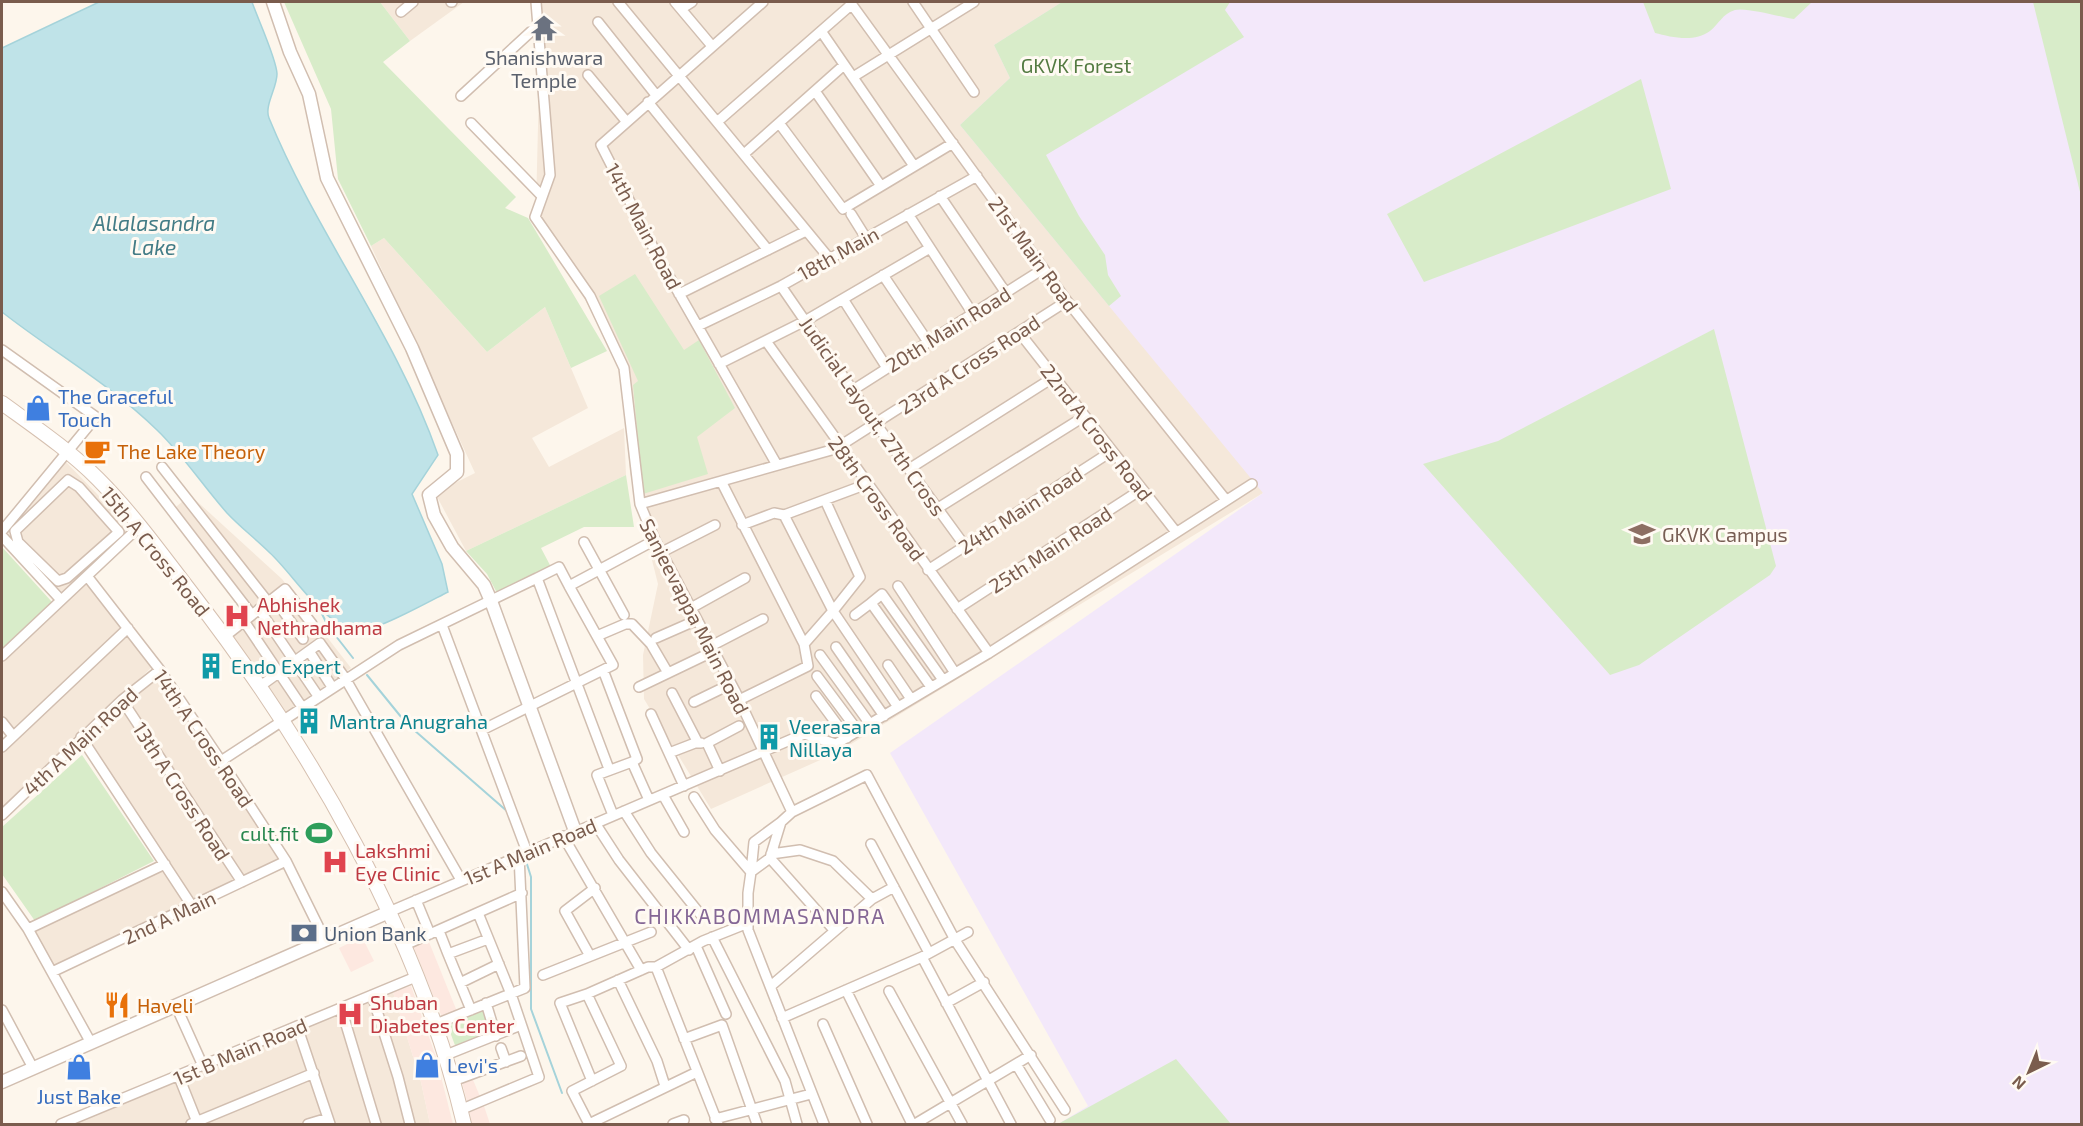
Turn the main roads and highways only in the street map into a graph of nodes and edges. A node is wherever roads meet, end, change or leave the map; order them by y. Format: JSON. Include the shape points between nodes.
{"nodes":[{"id":1,"x":2,"y":403,"type":"edge"},
{"id":2,"x":464,"y":1125,"type":"edge"}],
"edges":[{"from":1,"to":2,"type":"main road","name":"15th A Cross Road","via":[[68,451],[113,495],[224,637],[281,721],[333,808],[405,945],[447,1056]]}]}
